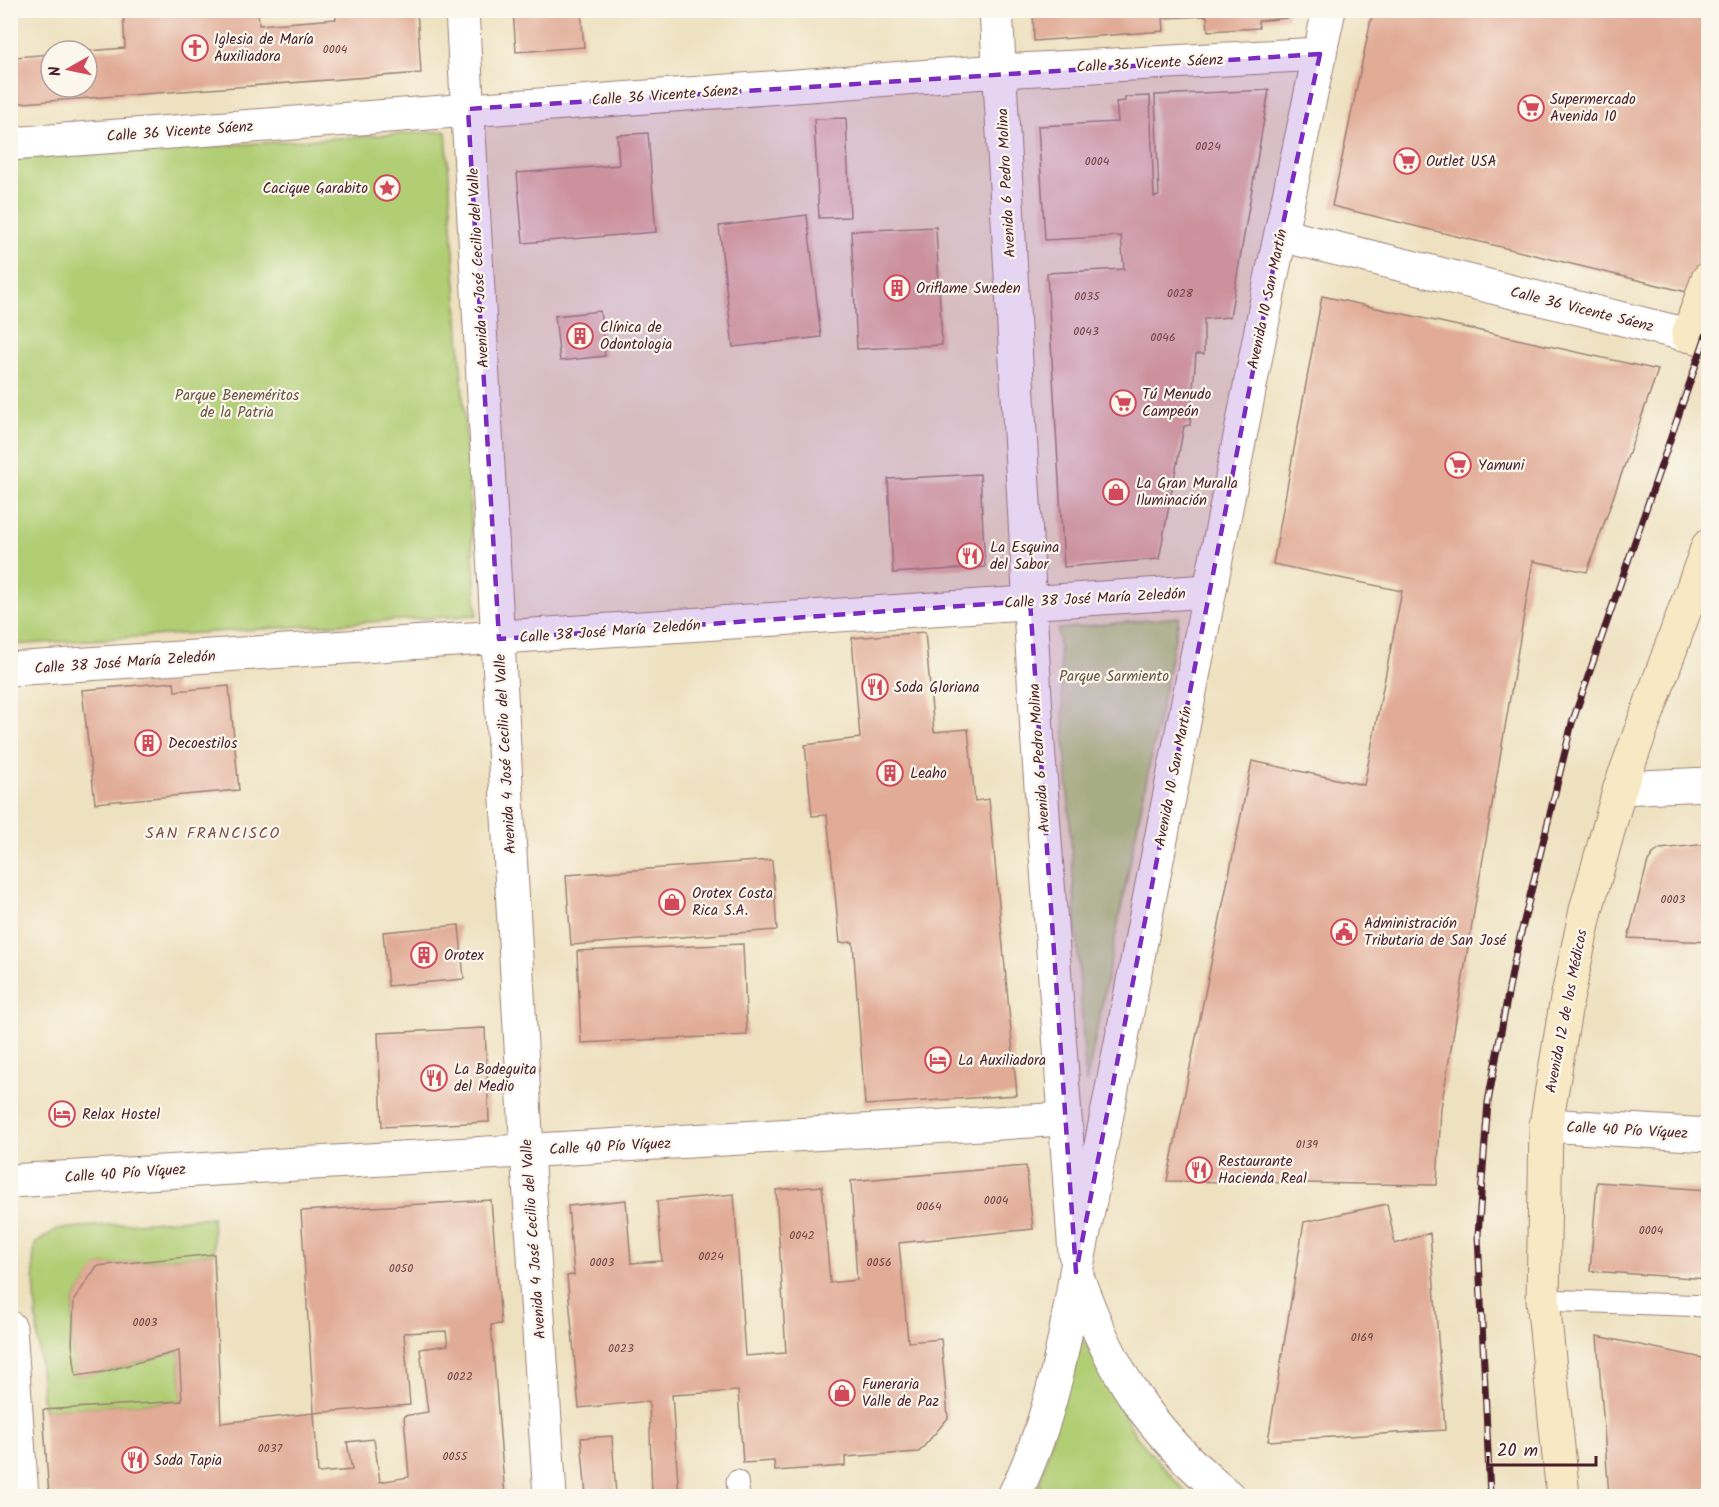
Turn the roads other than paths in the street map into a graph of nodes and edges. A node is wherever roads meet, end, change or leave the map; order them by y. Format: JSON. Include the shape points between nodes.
{"nodes":[{"id":1,"x":462,"y":10,"type":"edge"},
{"id":2,"x":996,"y":10,"type":"edge"},
{"id":3,"x":1329,"y":10,"type":"edge"},
{"id":4,"x":1320,"y":54,"type":"junction"},
{"id":5,"x":999,"y":71,"type":"junction"},
{"id":6,"x":468,"y":109,"type":"junction"},
{"id":7,"x":10,"y":144,"type":"edge"},
{"id":8,"x":1281,"y":235,"type":"junction"},
{"id":9,"x":1708,"y":279,"type":"edge"},
{"id":10,"x":1698,"y":338,"type":"edge"},
{"id":11,"x":1708,"y":546,"type":"edge"},
{"id":12,"x":1209,"y":591,"type":"junction"},
{"id":13,"x":1030,"y":602,"type":"junction"},
{"id":14,"x":499,"y":639,"type":"junction"},
{"id":15,"x":10,"y":669,"type":"edge"},
{"id":16,"x":1708,"y":784,"type":"edge"},
{"id":17,"x":1620,"y":788,"type":"junction"},
{"id":18,"x":1065,"y":1119,"type":"junction"},
{"id":19,"x":1546,"y":1125,"type":"junction"},
{"id":20,"x":1708,"y":1135,"type":"edge"},
{"id":21,"x":527,"y":1151,"type":"junction"},
{"id":22,"x":10,"y":1180,"type":"edge"},
{"id":23,"x":1076,"y":1272,"type":"junction"},
{"id":24,"x":1543,"y":1300,"type":"junction"},
{"id":25,"x":1708,"y":1305,"type":"edge"},
{"id":26,"x":10,"y":1328,"type":"edge"},
{"id":27,"x":22,"y":1497,"type":"edge"},
{"id":28,"x":550,"y":1497,"type":"edge"},
{"id":29,"x":1014,"y":1497,"type":"edge"},
{"id":30,"x":1228,"y":1497,"type":"edge"},
{"id":31,"x":1563,"y":1497,"type":"edge"}],
"edges":[{"from":1,"to":6,"type":"street","name":"Avenida 4 José Cecilio del Valle"},
{"from":2,"to":5,"type":"street","name":"Avenida 6 Pedro Molina"},
{"from":3,"to":4,"type":"street","name":"Avenida 10 San Martín"},
{"from":4,"to":5,"type":"street","name":"Calle 36 Vicente Sáenz"},
{"from":4,"to":8,"type":"street","name":"Avenida 10 San Martín"},
{"from":5,"to":6,"type":"street","name":"Calle 36 Vicente Sáenz"},
{"from":5,"to":13,"type":"street","name":"Avenida 6 Pedro Molina"},
{"from":6,"to":7,"type":"street","name":"Calle 36 Vicente Sáenz"},
{"from":6,"to":14,"type":"street","name":"Avenida 4 José Cecilio del Valle"},
{"from":8,"to":10,"type":"street","name":"Calle 36 Vicente Sáenz"},
{"from":8,"to":12,"type":"street","name":"Avenida 10 San Martín"},
{"from":9,"to":10,"type":"main road"},
{"from":11,"to":17,"type":"main road","name":"Avenida 12 de los Médicos"},
{"from":12,"to":13,"type":"street","name":"Calle 38 José María Zeledón"},
{"from":12,"to":23,"type":"street","name":"Avenida 10 San Martín"},
{"from":13,"to":14,"type":"street","name":"Calle 38 José María Zeledón"},
{"from":13,"to":18,"type":"street","name":"Avenida 6 Pedro Molina"},
{"from":14,"to":15,"type":"street","name":"Calle 38 José María Zeledón"},
{"from":14,"to":21,"type":"street","name":"Avenida 4 José Cecilio del Valle"},
{"from":16,"to":17,"type":"street"},
{"from":17,"to":19,"type":"main road","name":"Avenida 12 de los Médicos","via":[[1586,910]]},
{"from":18,"to":21,"type":"street","name":"Calle 40 Pío Víquez"},
{"from":18,"to":23,"type":"street","name":"Avenida 6 Pedro Molina"},
{"from":19,"to":20,"type":"street","name":"Calle 40 Pío Víquez"},
{"from":19,"to":24,"type":"main road","name":"Avenida 12 de los Médicos"},
{"from":21,"to":22,"type":"street","name":"Calle 40 Pío Víquez"},
{"from":21,"to":28,"type":"street","name":"Avenida 4 José Cecilio del Valle"},
{"from":23,"to":29,"type":"street","name":"Avenida 6 Pedro Molina","via":[[1061,1366],[1038,1440]]},
{"from":23,"to":30,"type":"street","via":[[1096,1328],[1123,1381],[1157,1429],[1197,1472]]},
{"from":24,"to":25,"type":"lane"},
{"from":24,"to":31,"type":"main road","name":"Avenida 12 de los Médicos"},
{"from":26,"to":27,"type":"street"}]}
